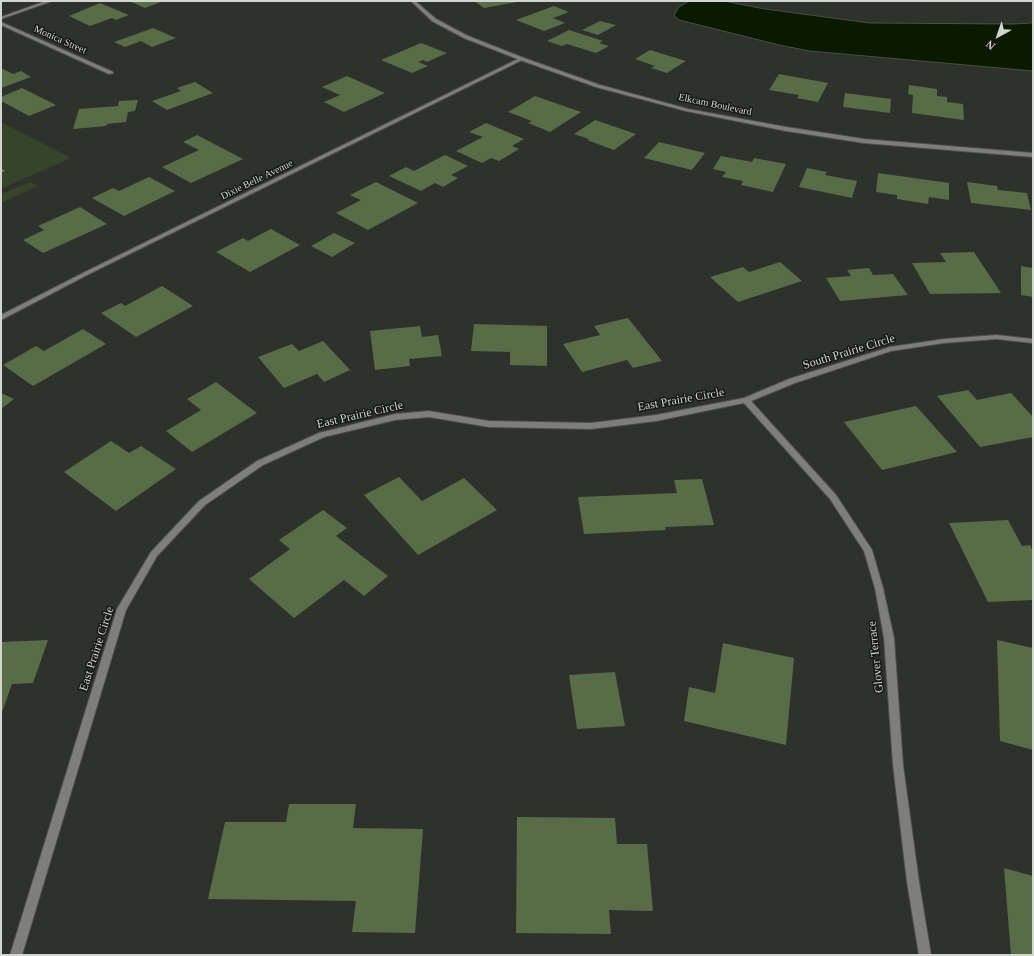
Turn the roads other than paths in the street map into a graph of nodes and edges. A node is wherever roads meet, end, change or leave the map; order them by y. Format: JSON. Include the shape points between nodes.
{"nodes":[{"id":1,"x":50,"y":1,"type":"edge"},
{"id":2,"x":413,"y":1,"type":"edge"},
{"id":3,"x":1,"y":18,"type":"edge"},
{"id":4,"x":1,"y":23,"type":"edge"},
{"id":5,"x":522,"y":59,"type":"junction"},
{"id":6,"x":111,"y":73,"type":"dead end"},
{"id":7,"x":1033,"y":155,"type":"edge"},
{"id":8,"x":1,"y":318,"type":"edge"},
{"id":9,"x":1033,"y":342,"type":"edge"},
{"id":10,"x":746,"y":400,"type":"junction"},
{"id":11,"x":16,"y":955,"type":"edge"},
{"id":12,"x":925,"y":955,"type":"edge"}],
"edges":[{"from":1,"to":3,"type":"street"},
{"from":2,"to":5,"type":"street","name":"Elkcam Boulevard","via":[[434,20],[466,37]]},
{"from":4,"to":6,"type":"street","name":"Monica Street"},
{"from":5,"to":7,"type":"street","name":"Elkcam Boulevard","via":[[606,88],[688,110],[786,129],[864,141]]},
{"from":5,"to":8,"type":"street","name":"Dixie Belle Avenue","via":[[87,273]]},
{"from":9,"to":10,"type":"street","name":"South Prairie Circle","via":[[996,337],[890,348],[792,381]]},
{"from":10,"to":11,"type":"street","name":"East Prairie Circle","via":[[656,418],[591,426],[489,424],[429,414],[395,417],[322,435],[294,447],[260,463],[202,503],[154,554],[122,609]]},
{"from":10,"to":12,"type":"street","name":"Glover Terrace","via":[[833,497],[868,550],[889,638],[898,765]]}]}
